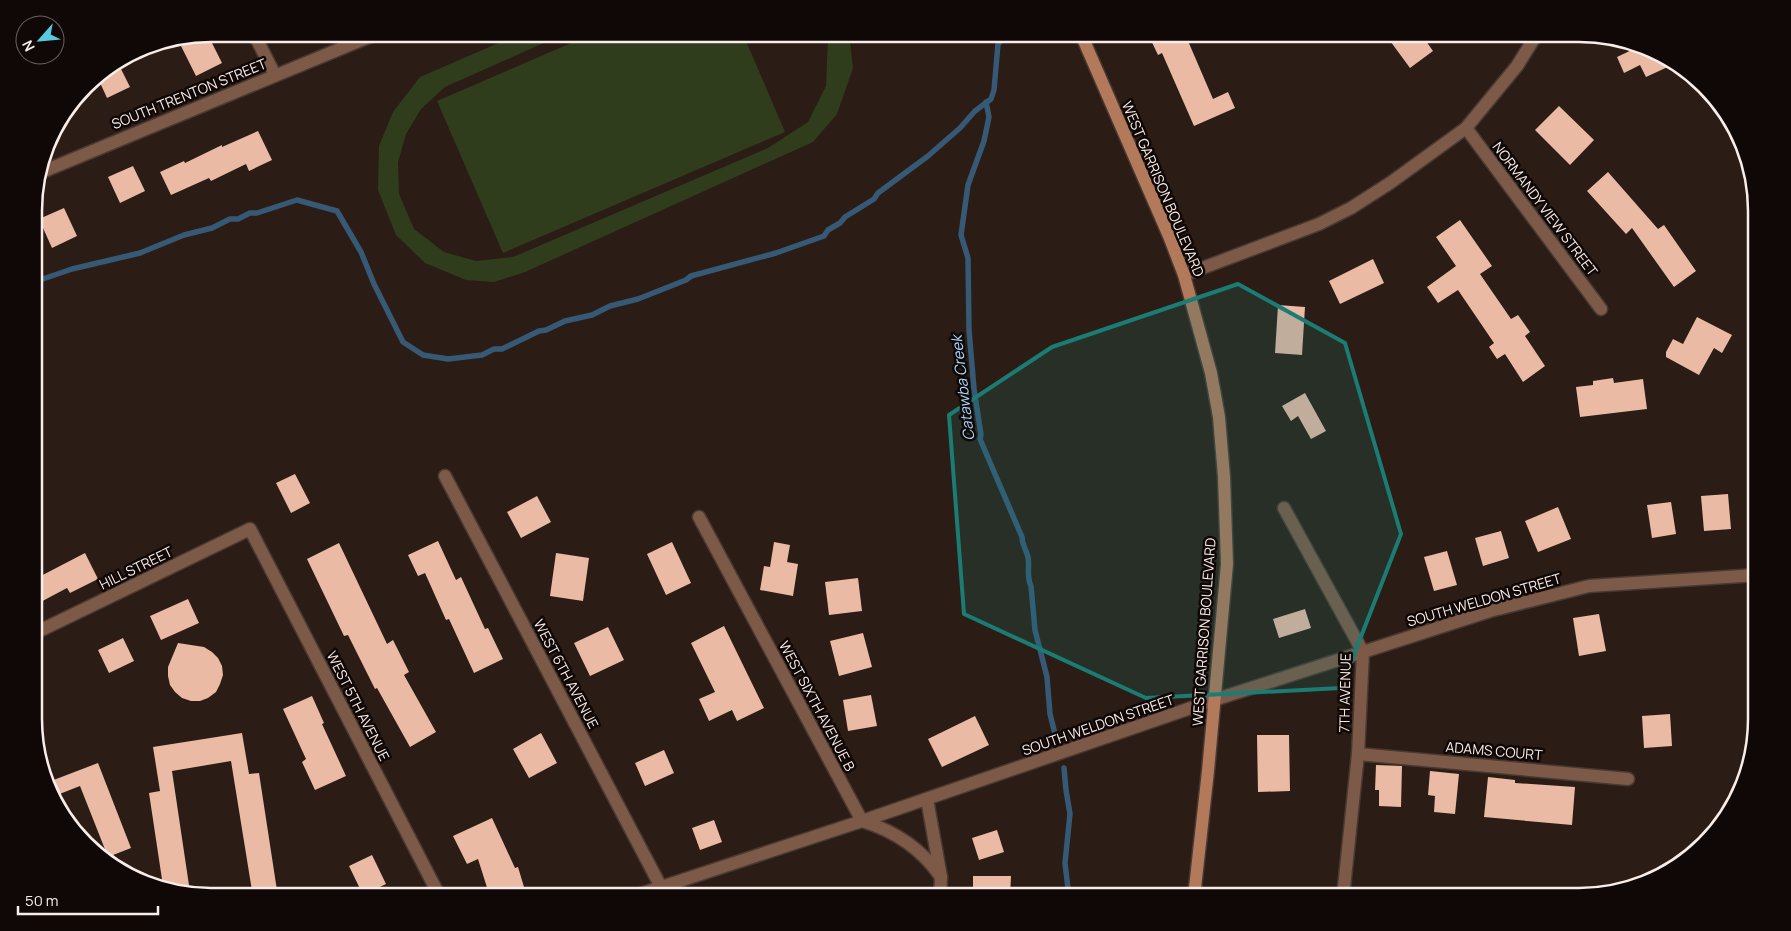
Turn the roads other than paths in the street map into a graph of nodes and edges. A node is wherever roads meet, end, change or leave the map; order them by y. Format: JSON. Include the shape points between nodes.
{"nodes":[{"id":1,"x":1085,"y":42,"type":"edge"},
{"id":2,"x":1532,"y":42,"type":"edge"},
{"id":3,"x":259,"y":43,"type":"edge"},
{"id":4,"x":354,"y":43,"type":"edge"},
{"id":5,"x":275,"y":75,"type":"junction"},
{"id":6,"x":1466,"y":128,"type":"junction"},
{"id":7,"x":48,"y":170,"type":"edge"},
{"id":8,"x":1184,"y":274,"type":"junction"},
{"id":9,"x":1601,"y":309,"type":"dead end"},
{"id":10,"x":445,"y":476,"type":"dead end"},
{"id":11,"x":1284,"y":508,"type":"dead end"},
{"id":12,"x":699,"y":517,"type":"dead end"},
{"id":13,"x":250,"y":529,"type":"joint"},
{"id":14,"x":1748,"y":576,"type":"edge"},
{"id":15,"x":42,"y":630,"type":"edge"},
{"id":16,"x":1364,"y":652,"type":"junction"},
{"id":17,"x":1214,"y":700,"type":"junction"},
{"id":18,"x":1358,"y":754,"type":"junction"},
{"id":19,"x":1628,"y":779,"type":"dead end"},
{"id":20,"x":927,"y":799,"type":"junction"},
{"id":21,"x":862,"y":821,"type":"junction"},
{"id":22,"x":941,"y":877,"type":"junction"},
{"id":23,"x":661,"y":887,"type":"junction"},
{"id":24,"x":435,"y":888,"type":"edge"},
{"id":25,"x":658,"y":888,"type":"edge"},
{"id":26,"x":940,"y":888,"type":"edge"},
{"id":27,"x":1195,"y":888,"type":"edge"},
{"id":28,"x":1344,"y":888,"type":"edge"}],
"edges":[{"from":1,"to":8,"type":"main road","name":"WEST GARRISON BOULEVARD"},
{"from":2,"to":6,"type":"street","via":[[1517,66]]},
{"from":3,"to":5,"type":"street"},
{"from":4,"to":5,"type":"street","name":"SOUTH TRENTON STREET"},
{"from":5,"to":7,"type":"street","name":"SOUTH TRENTON STREET"},
{"from":6,"to":8,"type":"street","via":[[1351,208],[1319,224]]},
{"from":6,"to":9,"type":"street","name":"NORMANDY VIEW STREET"},
{"from":8,"to":17,"type":"main road","name":"WEST GARRISON BOULEVARD","via":[[1212,373],[1224,477],[1227,564]]},
{"from":10,"to":23,"type":"street","name":"WEST 6TH AVENUE"},
{"from":11,"to":16,"type":"street","name":"7TH AVENUE"},
{"from":12,"to":21,"type":"street","name":"WEST SIXTH AVENUE B"},
{"from":13,"to":15,"type":"street","name":"HILL STREET"},
{"from":13,"to":24,"type":"street","name":"WEST 5TH AVENUE"},
{"from":14,"to":16,"type":"street","name":"SOUTH WELDON STREET","via":[[1589,586],[1490,611]]},
{"from":16,"to":17,"type":"street","name":"SOUTH WELDON STREET"},
{"from":16,"to":18,"type":"street","name":"7TH AVENUE"},
{"from":17,"to":20,"type":"street","name":"SOUTH WELDON STREET"},
{"from":17,"to":27,"type":"main road","name":"WEST GARRISON BOULEVARD"},
{"from":18,"to":19,"type":"street","name":"ADAMS COURT"},
{"from":18,"to":28,"type":"street","name":"7TH AVENUE"},
{"from":20,"to":21,"type":"street","name":"SOUTH WELDON STREET"},
{"from":20,"to":22,"type":"street"},
{"from":21,"to":22,"type":"street","via":[[910,844]]},
{"from":21,"to":23,"type":"street","name":"SOUTH WELDON STREET"},
{"from":22,"to":26,"type":"street"},
{"from":23,"to":25,"type":"street","name":"SOUTH WELDON STREET"}]}
